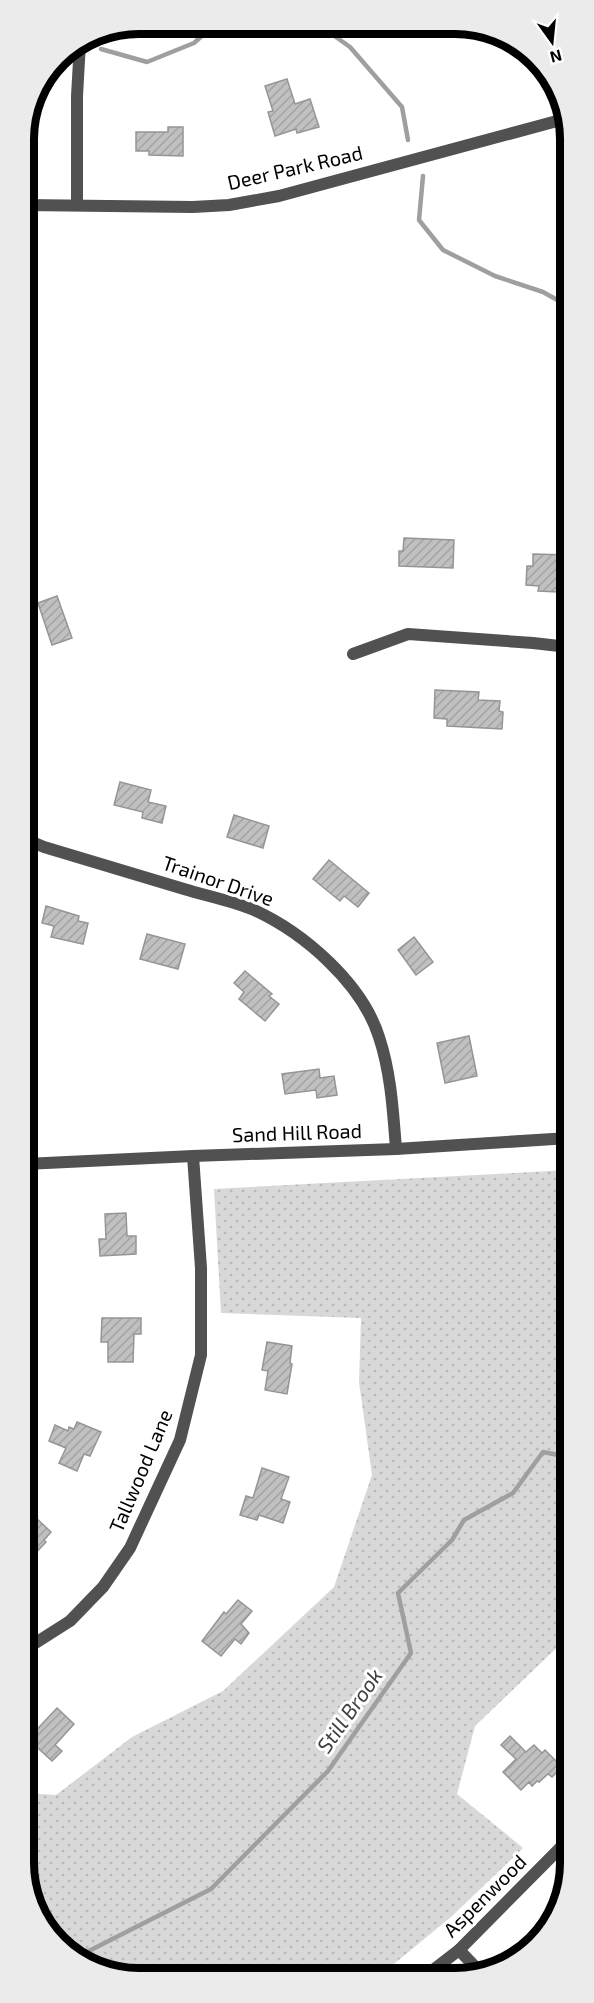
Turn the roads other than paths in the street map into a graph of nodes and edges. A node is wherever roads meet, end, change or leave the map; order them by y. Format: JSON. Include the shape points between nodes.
{"nodes":[{"id":1,"x":79,"y":54,"type":"edge"},
{"id":2,"x":557,"y":121,"type":"edge"},
{"id":3,"x":35,"y":205,"type":"edge"},
{"id":4,"x":77,"y":205,"type":"junction"},
{"id":5,"x":560,"y":646,"type":"edge"},
{"id":6,"x":353,"y":654,"type":"dead end"},
{"id":7,"x":35,"y":843,"type":"edge"},
{"id":8,"x":559,"y":1139,"type":"edge"},
{"id":9,"x":396,"y":1149,"type":"junction"},
{"id":10,"x":194,"y":1156,"type":"junction"},
{"id":11,"x":34,"y":1164,"type":"edge"},
{"id":12,"x":34,"y":1645,"type":"edge"},
{"id":13,"x":559,"y":1849,"type":"edge"},
{"id":14,"x":459,"y":1950,"type":"junction"},
{"id":15,"x":474,"y":1966,"type":"edge"},
{"id":16,"x":436,"y":1968,"type":"edge"}],
"edges":[{"from":1,"to":4,"type":"street"},
{"from":2,"to":4,"type":"street","name":"Deer Park Road","via":[[279,196],[230,205]]},
{"from":3,"to":4,"type":"street","name":"Deer Park Road"},
{"from":5,"to":6,"type":"street","via":[[408,634]]},
{"from":7,"to":9,"type":"street","name":"Trainor Drive","via":[[252,909],[315,949],[357,994],[379,1036],[392,1094]]},
{"from":8,"to":9,"type":"street","name":"Sand Hill Road"},
{"from":9,"to":10,"type":"street","name":"Sand Hill Road"},
{"from":10,"to":11,"type":"street","name":"Sand Hill Road"},
{"from":10,"to":12,"type":"street","name":"Tallwood Lane","via":[[201,1268],[201,1355],[180,1440],[130,1548],[70,1622]]},
{"from":13,"to":14,"type":"street","name":"Aspenwood"},
{"from":14,"to":15,"type":"street"},
{"from":14,"to":16,"type":"street","name":"Aspenwood"}]}
